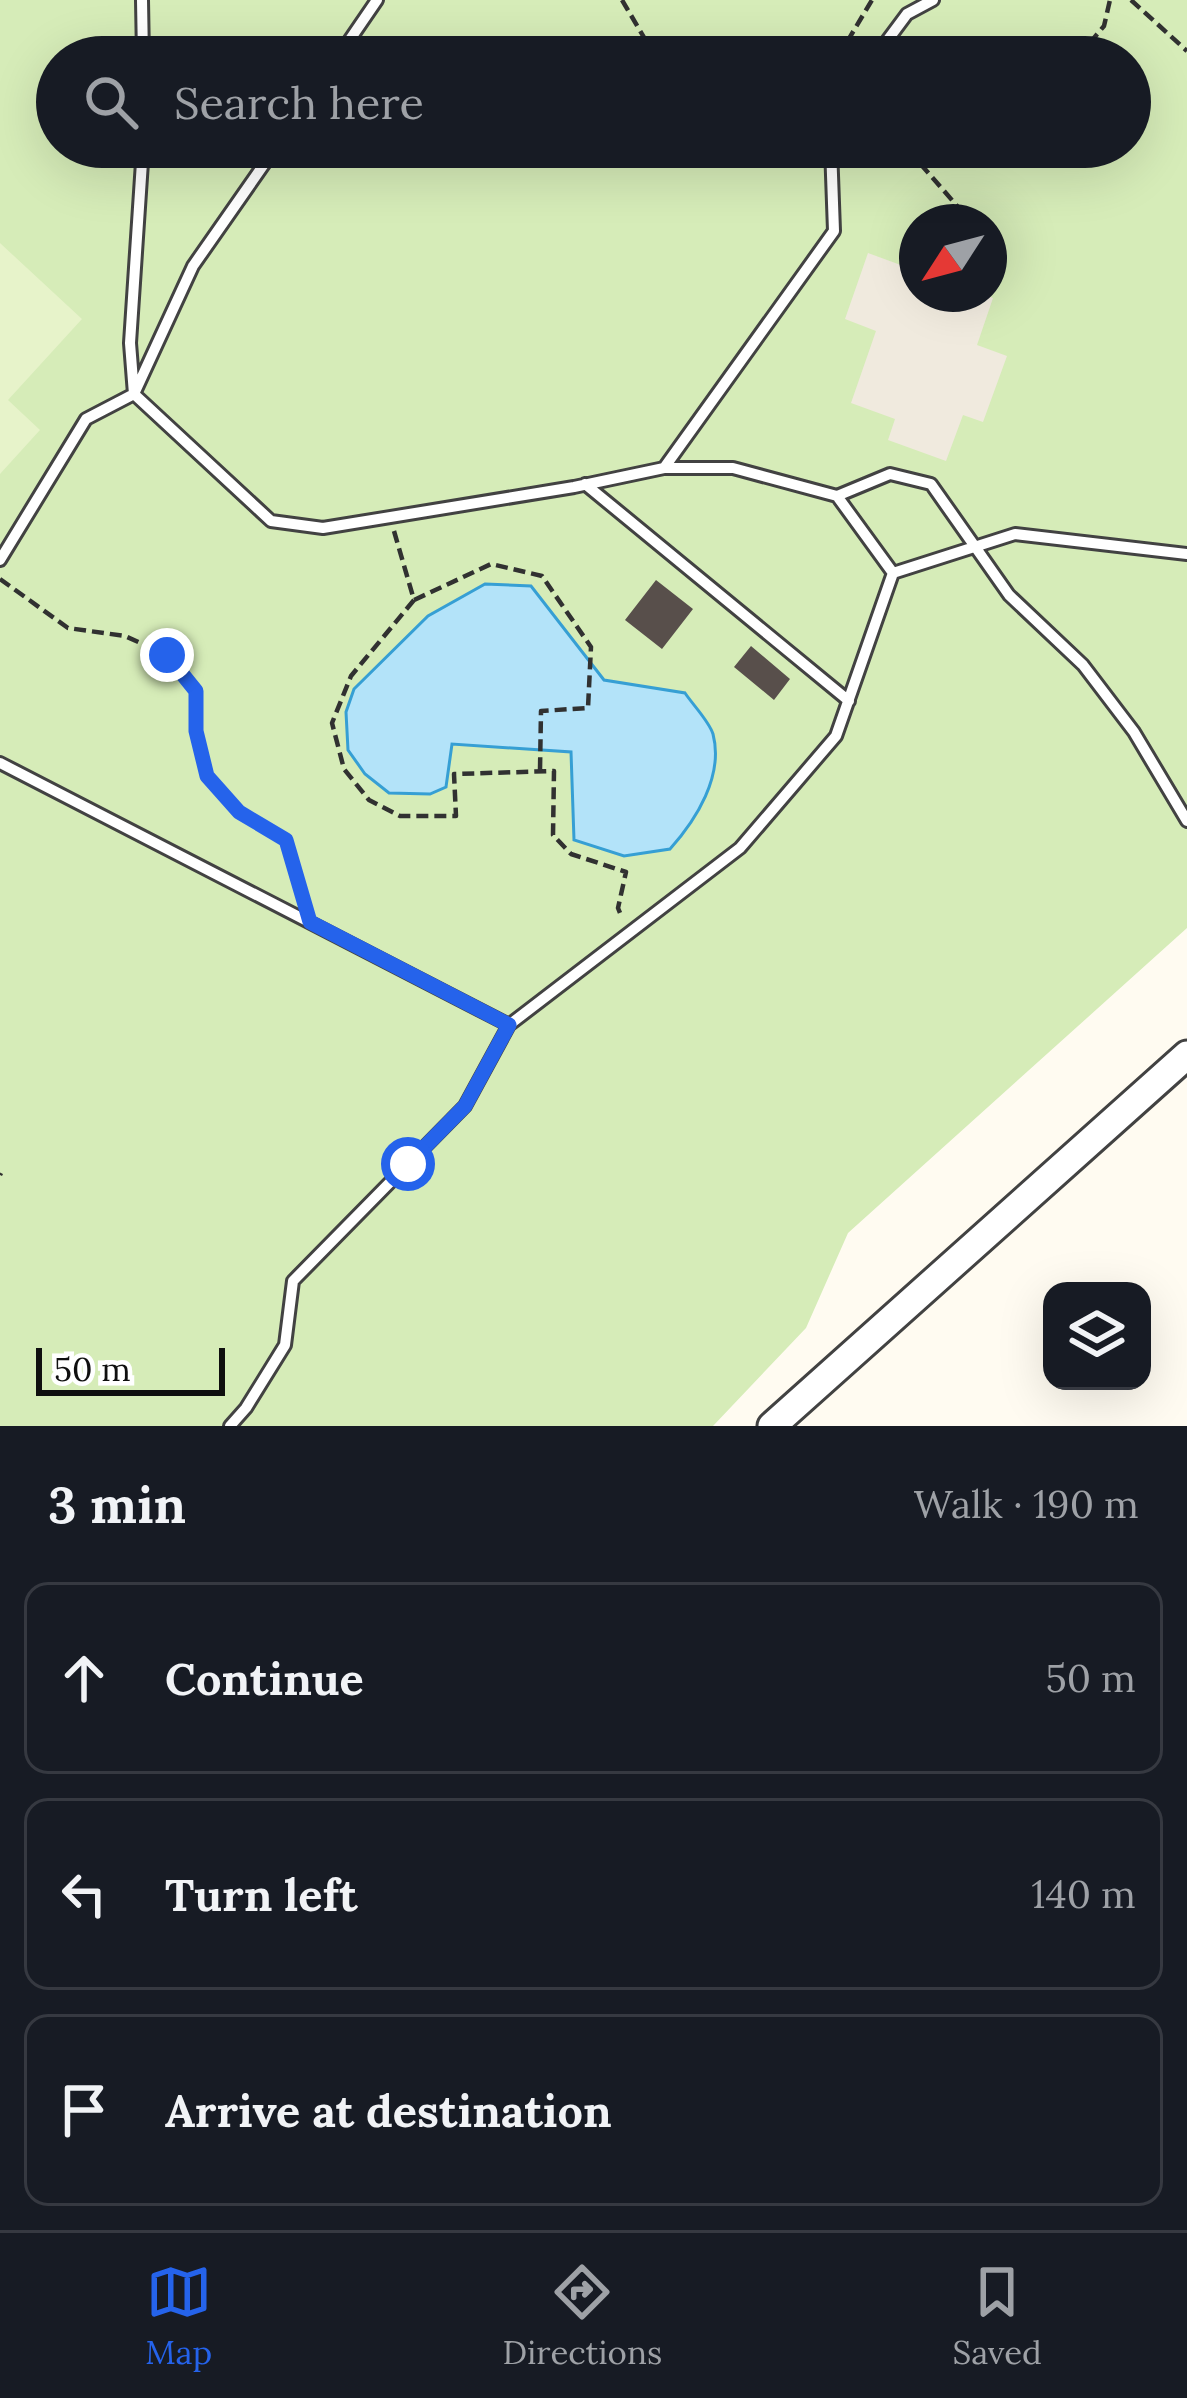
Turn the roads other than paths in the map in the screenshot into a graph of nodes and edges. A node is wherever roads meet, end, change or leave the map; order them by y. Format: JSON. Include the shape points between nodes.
{"nodes":[{"id":1,"x":142,"y":0,"type":"edge"},
{"id":2,"x":377,"y":0,"type":"edge"},
{"id":3,"x":933,"y":0,"type":"edge"},
{"id":4,"x":143,"y":36,"type":"edge"},
{"id":5,"x":352,"y":36,"type":"edge"},
{"id":6,"x":891,"y":36,"type":"edge"},
{"id":7,"x":142,"y":168,"type":"edge"},
{"id":8,"x":261,"y":168,"type":"edge"},
{"id":9,"x":832,"y":168,"type":"edge"},
{"id":10,"x":134,"y":394,"type":"junction"},
{"id":11,"x":664,"y":468,"type":"junction"},
{"id":12,"x":585,"y":484,"type":"junction"},
{"id":13,"x":837,"y":496,"type":"junction"},
{"id":14,"x":976,"y":549,"type":"junction"},
{"id":15,"x":1187,"y":554,"type":"edge"},
{"id":16,"x":0,"y":560,"type":"edge"},
{"id":17,"x":893,"y":573,"type":"junction"},
{"id":18,"x":849,"y":701,"type":"junction"},
{"id":19,"x":0,"y":763,"type":"edge"},
{"id":20,"x":1187,"y":821,"type":"edge"},
{"id":21,"x":509,"y":1025,"type":"junction"},
{"id":22,"x":1187,"y":1054,"type":"edge"},
{"id":23,"x":230,"y":1426,"type":"edge"},
{"id":24,"x":772,"y":1426,"type":"edge"}],
"edges":[{"from":1,"to":4,"type":"lane"},
{"from":2,"to":5,"type":"lane"},
{"from":3,"to":6,"type":"lane","via":[[907,14]]},
{"from":7,"to":10,"type":"lane"},
{"from":8,"to":10,"type":"lane","via":[[193,266]]},
{"from":9,"to":11,"type":"lane","via":[[834,231]]},
{"from":10,"to":12,"type":"lane","via":[[271,521],[322,528]]},
{"from":10,"to":16,"type":"lane","via":[[86,419]]},
{"from":11,"to":12,"type":"lane"},
{"from":11,"to":13,"type":"lane","via":[[734,468]]},
{"from":12,"to":18,"type":"lane"},
{"from":13,"to":14,"type":"lane","via":[[890,474],[931,484]]},
{"from":13,"to":17,"type":"lane"},
{"from":14,"to":15,"type":"lane","via":[[1035,534]]},
{"from":14,"to":17,"type":"lane"},
{"from":14,"to":20,"type":"lane","via":[[1009,595],[1083,665]]},
{"from":17,"to":18,"type":"lane"},
{"from":18,"to":21,"type":"lane","via":[[836,736],[740,848]]},
{"from":19,"to":21,"type":"lane"},
{"from":21,"to":23,"type":"lane","via":[[465,1106],[293,1281],[284,1346]]},
{"from":22,"to":24,"type":"street"}]}
